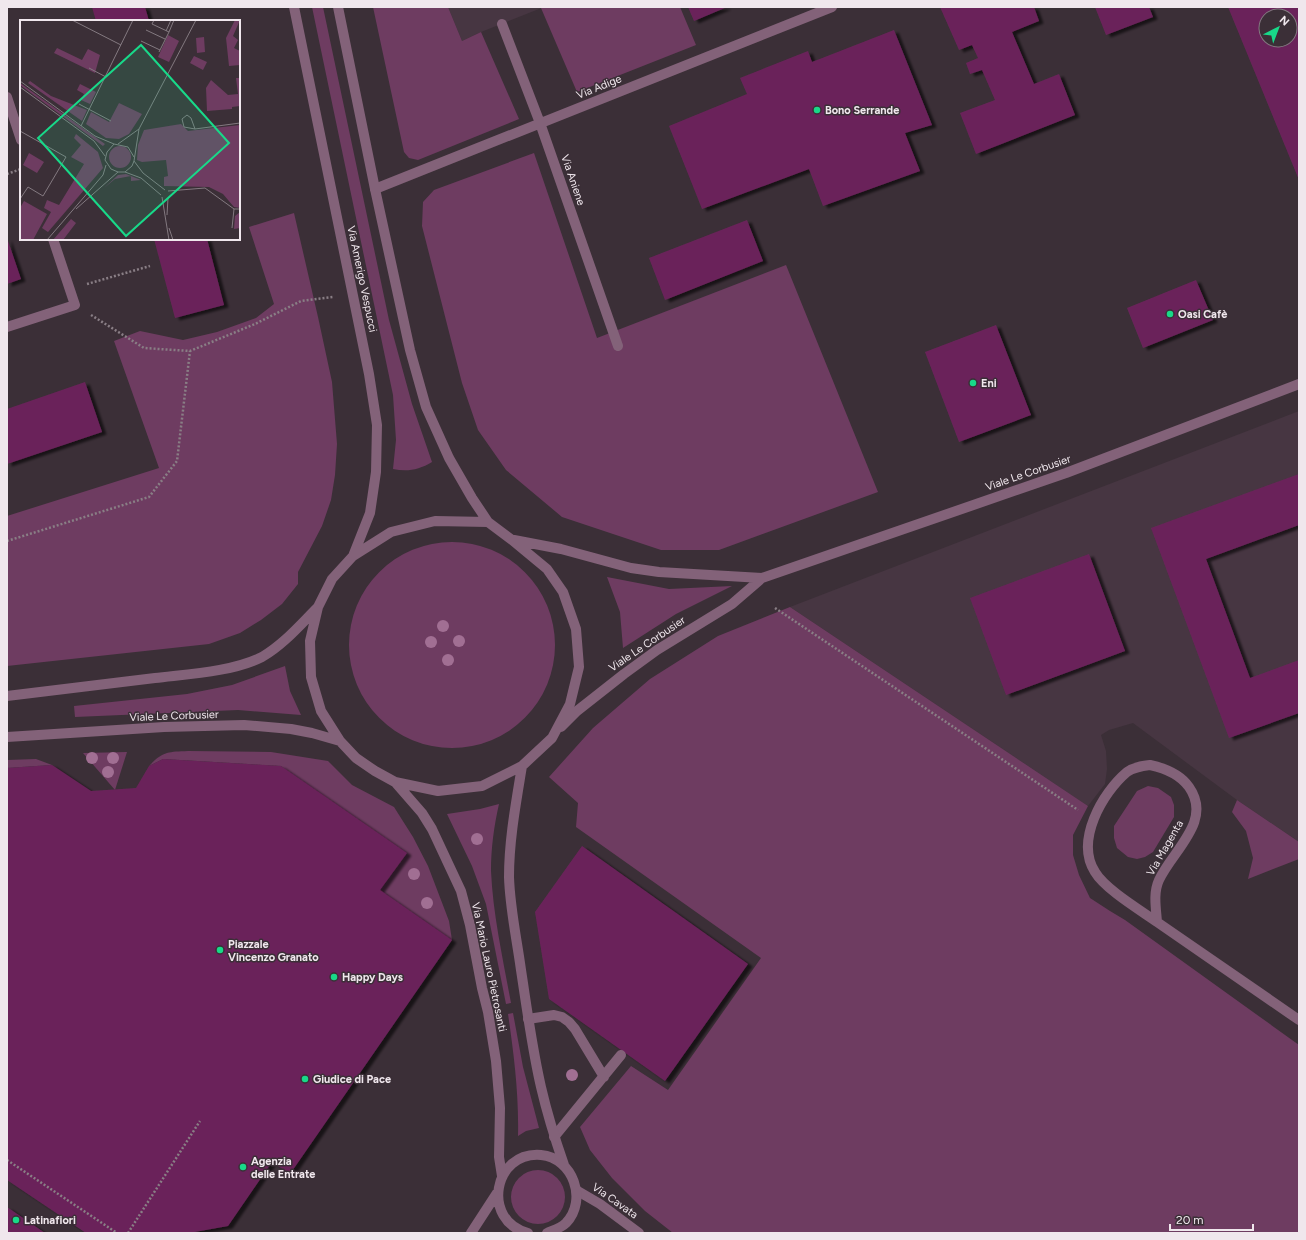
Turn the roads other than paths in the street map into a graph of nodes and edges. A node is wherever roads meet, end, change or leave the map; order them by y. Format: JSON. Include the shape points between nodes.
{"nodes":[{"id":1,"x":294,"y":7,"type":"edge"},
{"id":2,"x":338,"y":7,"type":"edge"},
{"id":3,"x":832,"y":7,"type":"edge"},
{"id":4,"x":502,"y":24,"type":"dead end"},
{"id":5,"x":7,"y":97,"type":"edge"},
{"id":6,"x":540,"y":123,"type":"junction"},
{"id":7,"x":20,"y":137,"type":"edge"},
{"id":8,"x":375,"y":189,"type":"junction"},
{"id":9,"x":53,"y":240,"type":"edge"},
{"id":10,"x":7,"y":327,"type":"edge"},
{"id":11,"x":618,"y":346,"type":"dead end"},
{"id":12,"x":1299,"y":384,"type":"edge"},
{"id":13,"x":488,"y":522,"type":"junction"},
{"id":14,"x":512,"y":540,"type":"junction"},
{"id":15,"x":353,"y":556,"type":"junction"},
{"id":16,"x":762,"y":578,"type":"junction"},
{"id":17,"x":318,"y":607,"type":"junction"},
{"id":18,"x":7,"y":696,"type":"edge"},
{"id":19,"x":7,"y":737,"type":"edge"},
{"id":20,"x":552,"y":738,"type":"junction"},
{"id":21,"x":340,"y":741,"type":"junction"},
{"id":22,"x":522,"y":766,"type":"junction"},
{"id":23,"x":395,"y":782,"type":"junction"},
{"id":24,"x":1157,"y":922,"type":"junction"},
{"id":25,"x":528,"y":1019,"type":"junction"},
{"id":26,"x":1299,"y":1020,"type":"edge"},
{"id":27,"x":621,"y":1055,"type":"dead end"},
{"id":28,"x":604,"y":1077,"type":"junction"},
{"id":29,"x":554,"y":1137,"type":"junction"},
{"id":30,"x":564,"y":1165,"type":"junction"},
{"id":31,"x":502,"y":1176,"type":"junction"},
{"id":32,"x":576,"y":1190,"type":"junction"},
{"id":33,"x":497,"y":1193,"type":"junction"},
{"id":34,"x":471,"y":1233,"type":"edge"},
{"id":35,"x":528,"y":1233,"type":"edge"},
{"id":36,"x":547,"y":1233,"type":"edge"},
{"id":37,"x":639,"y":1233,"type":"edge"}],
"edges":[{"from":1,"to":15,"type":"street","name":"Via Amerigo Vespucci","via":[[377,424],[376,472],[370,513]]},
{"from":2,"to":8,"type":"street"},
{"from":3,"to":6,"type":"street","name":"Via Adige"},
{"from":4,"to":6,"type":"street","name":"Via Aniene"},
{"from":5,"to":7,"type":"street"},
{"from":6,"to":8,"type":"street","name":"Via Adige"},
{"from":6,"to":11,"type":"street","name":"Via Aniene"},
{"from":8,"to":13,"type":"street","via":[[410,350],[426,407],[449,458]]},
{"from":9,"to":10,"type":"street","via":[[75,305]]},
{"from":12,"to":16,"type":"street","name":"Viale Le Corbusier","via":[[1066,473]]},
{"from":13,"to":14,"type":"street"},
{"from":13,"to":15,"type":"street","via":[[435,521],[391,532]]},
{"from":14,"to":16,"type":"street","name":"Viale Le Corbusier","via":[[631,568]]},
{"from":14,"to":20,"type":"street","via":[[547,569],[563,592],[576,629],[579,667],[570,704]]},
{"from":15,"to":17,"type":"street","via":[[332,579]]},
{"from":16,"to":20,"type":"street","name":"Viale Le Corbusier","via":[[732,604],[657,650],[600,691]]},
{"from":17,"to":18,"type":"street","via":[[286,640],[244,664],[182,675]]},
{"from":17,"to":21,"type":"street","via":[[310,641],[311,677],[321,711]]},
{"from":19,"to":21,"type":"street","name":"Viale Le Corbusier","via":[[164,727],[244,725],[305,732]]},
{"from":20,"to":22,"type":"street"},
{"from":21,"to":23,"type":"street","via":[[356,758]]},
{"from":22,"to":23,"type":"street","via":[[482,786],[438,791]]},
{"from":22,"to":25,"type":"street","via":[[514,814],[509,878],[511,908]]},
{"from":23,"to":31,"type":"street","name":"Via Mario Lauro Pietrosanti","via":[[422,813],[461,891],[488,1012],[496,1061],[500,1108],[499,1157]]},
{"from":24,"to":24,"type":"street","name":"Via Magenta","via":[[1095,873],[1088,849],[1093,820],[1108,793],[1127,772],[1150,765],[1164,768],[1186,783],[1193,793],[1197,806],[1196,820],[1160,879],[1155,893]]},
{"from":24,"to":26,"type":"street","name":"Via Magenta"},
{"from":25,"to":28,"type":"street","via":[[554,1015],[569,1022]]},
{"from":25,"to":29,"type":"street"},
{"from":27,"to":28,"type":"street"},
{"from":28,"to":29,"type":"street"},
{"from":29,"to":30,"type":"street"},
{"from":30,"to":31,"type":"street","via":[[542,1155],[530,1156],[518,1160]]},
{"from":30,"to":32,"type":"street","via":[[570,1172]]},
{"from":31,"to":33,"type":"street"},
{"from":32,"to":36,"type":"street","via":[[573,1213],[557,1230]]},
{"from":32,"to":37,"type":"street","name":"Via Cavata"},
{"from":33,"to":34,"type":"street"},
{"from":33,"to":35,"type":"street","via":[[503,1215],[512,1225]]}]}
